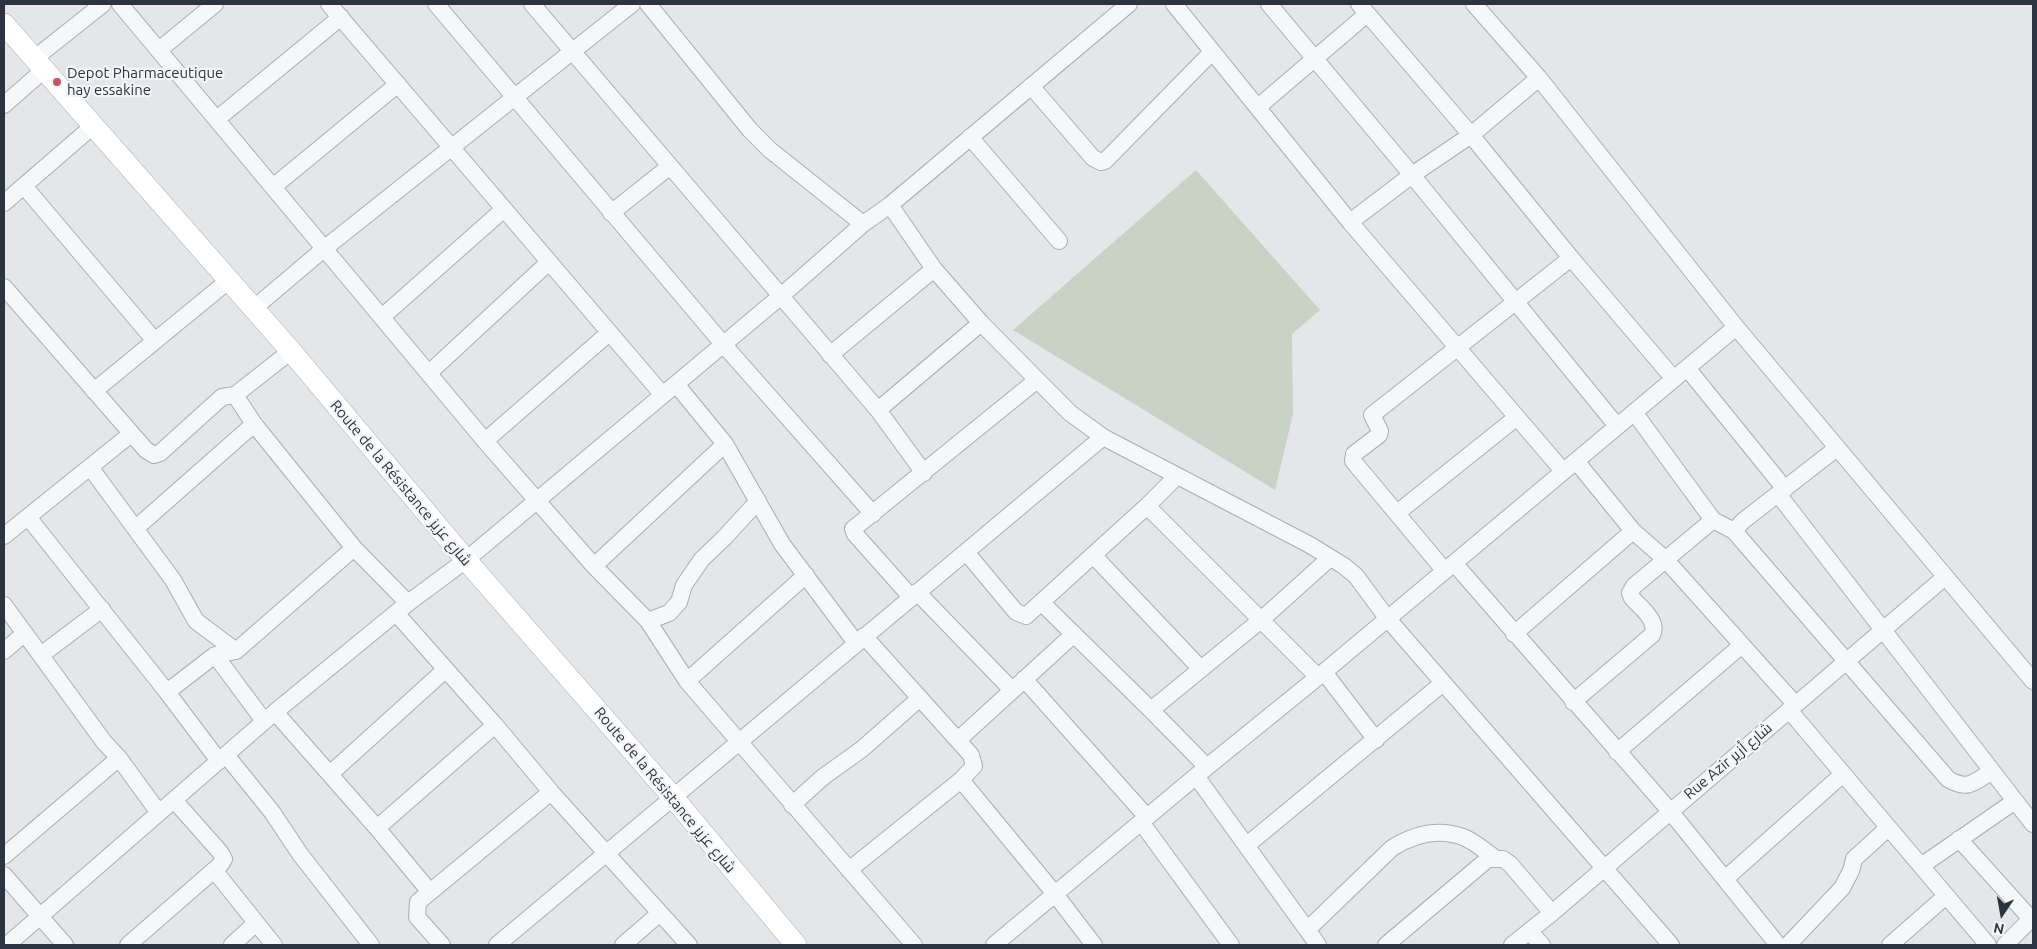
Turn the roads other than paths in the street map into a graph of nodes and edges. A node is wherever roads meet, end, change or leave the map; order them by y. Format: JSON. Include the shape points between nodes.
{"nodes":[{"id":1,"x":104,"y":4,"type":"edge"},
{"id":2,"x":120,"y":4,"type":"edge"},
{"id":3,"x":215,"y":4,"type":"edge"},
{"id":4,"x":329,"y":4,"type":"edge"},
{"id":5,"x":436,"y":4,"type":"edge"},
{"id":6,"x":532,"y":4,"type":"edge"},
{"id":7,"x":632,"y":4,"type":"edge"},
{"id":8,"x":648,"y":4,"type":"edge"},
{"id":9,"x":1129,"y":4,"type":"edge"},
{"id":10,"x":1174,"y":4,"type":"edge"},
{"id":11,"x":1269,"y":4,"type":"edge"},
{"id":12,"x":1474,"y":4,"type":"edge"},
{"id":13,"x":1363,"y":9,"type":"edge"},
{"id":14,"x":341,"y":17,"type":"junction"},
{"id":15,"x":4,"y":24,"type":"edge"},
{"id":16,"x":159,"y":50,"type":"junction"},
{"id":17,"x":572,"y":51,"type":"junction"},
{"id":18,"x":1212,"y":52,"type":"junction"},
{"id":19,"x":1314,"y":59,"type":"junction"},
{"id":20,"x":40,"y":64,"type":"junction"},
{"id":21,"x":1539,"y":78,"type":"junction"},
{"id":22,"x":398,"y":84,"type":"junction"},
{"id":23,"x":1031,"y":86,"type":"junction"},
{"id":24,"x":515,"y":97,"type":"junction"},
{"id":25,"x":4,"y":105,"type":"edge"},
{"id":26,"x":1258,"y":107,"type":"junction"},
{"id":27,"x":217,"y":119,"type":"junction"},
{"id":28,"x":93,"y":126,"type":"junction"},
{"id":29,"x":1471,"y":135,"type":"junction"},
{"id":30,"x":970,"y":137,"type":"junction"},
{"id":31,"x":452,"y":147,"type":"junction"},
{"id":32,"x":669,"y":167,"type":"junction"},
{"id":33,"x":1412,"y":175,"type":"junction"},
{"id":34,"x":24,"y":186,"type":"junction"},
{"id":35,"x":273,"y":187,"type":"junction"},
{"id":36,"x":4,"y":204,"type":"edge"},
{"id":37,"x":890,"y":205,"type":"junction"},
{"id":38,"x":504,"y":209,"type":"junction"},
{"id":39,"x":611,"y":213,"type":"junction"},
{"id":40,"x":1350,"y":222,"type":"junction"},
{"id":41,"x":863,"y":224,"type":"junction"},
{"id":42,"x":1059,"y":241,"type":"dead end"},
{"id":43,"x":325,"y":248,"type":"junction"},
{"id":44,"x":1571,"y":258,"type":"junction"},
{"id":45,"x":549,"y":262,"type":"junction"},
{"id":46,"x":934,"y":269,"type":"junction"},
{"id":47,"x":228,"y":281,"type":"junction"},
{"id":48,"x":4,"y":287,"type":"edge"},
{"id":49,"x":781,"y":296,"type":"junction"},
{"id":50,"x":1516,"y":302,"type":"junction"},
{"id":51,"x":253,"y":309,"type":"junction"},
{"id":52,"x":382,"y":318,"type":"junction"},
{"id":53,"x":981,"y":323,"type":"junction"},
{"id":54,"x":1736,"y":327,"type":"junction"},
{"id":55,"x":609,"y":333,"type":"junction"},
{"id":56,"x":155,"y":341,"type":"junction"},
{"id":57,"x":723,"y":344,"type":"junction"},
{"id":58,"x":1458,"y":347,"type":"junction"},
{"id":59,"x":290,"y":351,"type":"junction"},
{"id":60,"x":830,"y":355,"type":"junction"},
{"id":61,"x":1688,"y":368,"type":"junction"},
{"id":62,"x":429,"y":373,"type":"junction"},
{"id":63,"x":1674,"y":379,"type":"junction"},
{"id":64,"x":1037,"y":380,"type":"junction"},
{"id":65,"x":676,"y":384,"type":"junction"},
{"id":66,"x":94,"y":391,"type":"junction"},
{"id":67,"x":662,"y":394,"type":"junction"},
{"id":68,"x":235,"y":395,"type":"junction"},
{"id":69,"x":878,"y":410,"type":"junction"},
{"id":70,"x":1634,"y":412,"type":"junction"},
{"id":71,"x":1517,"y":417,"type":"junction"},
{"id":72,"x":254,"y":424,"type":"junction"},
{"id":73,"x":1617,"y":426,"type":"junction"},
{"id":74,"x":131,"y":434,"type":"junction"},
{"id":75,"x":1103,"y":436,"type":"junction"},
{"id":76,"x":485,"y":441,"type":"junction"},
{"id":77,"x":725,"y":444,"type":"junction"},
{"id":78,"x":1837,"y":448,"type":"junction"},
{"id":79,"x":1576,"y":461,"type":"junction"},
{"id":80,"x":90,"y":467,"type":"junction"},
{"id":81,"x":1563,"y":471,"type":"junction"},
{"id":82,"x":924,"y":473,"type":"junction"},
{"id":83,"x":1177,"y":476,"type":"junction"},
{"id":84,"x":1781,"y":491,"type":"junction"},
{"id":85,"x":537,"y":499,"type":"junction"},
{"id":86,"x":758,"y":501,"type":"junction"},
{"id":87,"x":1147,"y":506,"type":"junction"},
{"id":88,"x":1397,"y":513,"type":"junction"},
{"id":89,"x":873,"y":514,"type":"junction"},
{"id":90,"x":28,"y":517,"type":"junction"},
{"id":91,"x":1713,"y":520,"type":"junction"},
{"id":92,"x":136,"y":528,"type":"junction"},
{"id":93,"x":5,"y":531,"type":"edge"},
{"id":94,"x":1633,"y":531,"type":"junction"},
{"id":95,"x":1734,"y":531,"type":"junction"},
{"id":96,"x":354,"y":548,"type":"junction"},
{"id":97,"x":966,"y":552,"type":"junction"},
{"id":98,"x":1093,"y":555,"type":"junction"},
{"id":99,"x":1330,"y":558,"type":"junction"},
{"id":100,"x":1666,"y":559,"type":"junction"},
{"id":101,"x":466,"y":560,"type":"junction"},
{"id":102,"x":594,"y":566,"type":"junction"},
{"id":103,"x":1449,"y":566,"type":"junction"},
{"id":104,"x":806,"y":575,"type":"junction"},
{"id":105,"x":1945,"y":577,"type":"junction"},
{"id":106,"x":914,"y":594,"type":"junction"},
{"id":107,"x":1042,"y":603,"type":"junction"},
{"id":108,"x":4,"y":605,"type":"edge"},
{"id":109,"x":402,"y":608,"type":"junction"},
{"id":110,"x":102,"y":609,"type":"junction"},
{"id":111,"x":1387,"y":618,"type":"junction"},
{"id":112,"x":1261,"y":620,"type":"junction"},
{"id":113,"x":648,"y":622,"type":"junction"},
{"id":114,"x":1883,"y":630,"type":"junction"},
{"id":115,"x":24,"y":634,"type":"junction"},
{"id":116,"x":1074,"y":634,"type":"junction"},
{"id":117,"x":1514,"y":634,"type":"junction"},
{"id":118,"x":860,"y":639,"type":"junction"},
{"id":119,"x":1742,"y":645,"type":"junction"},
{"id":120,"x":4,"y":650,"type":"edge"},
{"id":121,"x":236,"y":651,"type":"junction"},
{"id":122,"x":41,"y":655,"type":"junction"},
{"id":123,"x":215,"y":655,"type":"junction"},
{"id":124,"x":1846,"y":661,"type":"junction"},
{"id":125,"x":1200,"y":668,"type":"junction"},
{"id":126,"x":445,"y":670,"type":"junction"},
{"id":127,"x":1321,"y":675,"type":"junction"},
{"id":128,"x":1024,"y":679,"type":"junction"},
{"id":129,"x":2033,"y":681,"type":"edge"},
{"id":130,"x":687,"y":682,"type":"junction"},
{"id":131,"x":1443,"y":683,"type":"junction"},
{"id":132,"x":1012,"y":690,"type":"junction"},
{"id":133,"x":167,"y":692,"type":"junction"},
{"id":134,"x":920,"y":698,"type":"junction"},
{"id":135,"x":1573,"y":702,"type":"junction"},
{"id":136,"x":1792,"y":707,"type":"junction"},
{"id":137,"x":1151,"y":710,"type":"junction"},
{"id":138,"x":270,"y":716,"type":"junction"},
{"id":139,"x":495,"y":725,"type":"junction"},
{"id":140,"x":958,"y":740,"type":"junction"},
{"id":141,"x":1376,"y":740,"type":"junction"},
{"id":142,"x":737,"y":742,"type":"junction"},
{"id":143,"x":1617,"y":752,"type":"junction"},
{"id":144,"x":119,"y":758,"type":"junction"},
{"id":145,"x":223,"y":758,"type":"junction"},
{"id":146,"x":1992,"y":771,"type":"junction"},
{"id":147,"x":1202,"y":772,"type":"junction"},
{"id":148,"x":330,"y":774,"type":"junction"},
{"id":149,"x":1843,"y":774,"type":"junction"},
{"id":150,"x":961,"y":780,"type":"junction"},
{"id":151,"x":551,"y":792,"type":"junction"},
{"id":152,"x":672,"y":796,"type":"junction"},
{"id":153,"x":174,"y":800,"type":"junction"},
{"id":154,"x":2015,"y":801,"type":"junction"},
{"id":155,"x":792,"y":805,"type":"junction"},
{"id":156,"x":1670,"y":811,"type":"junction"},
{"id":157,"x":159,"y":813,"type":"junction"},
{"id":158,"x":1144,"y":820,"type":"junction"},
{"id":159,"x":2033,"y":824,"type":"edge"},
{"id":160,"x":377,"y":828,"type":"junction"},
{"id":161,"x":1888,"y":828,"type":"junction"},
{"id":162,"x":1960,"y":839,"type":"junction"},
{"id":163,"x":1247,"y":846,"type":"junction"},
{"id":164,"x":606,"y":854,"type":"junction"},
{"id":165,"x":4,"y":856,"type":"edge"},
{"id":166,"x":1495,"y":858,"type":"junction"},
{"id":167,"x":1921,"y":866,"type":"junction"},
{"id":168,"x":1604,"y":867,"type":"junction"},
{"id":169,"x":214,"y":870,"type":"junction"},
{"id":170,"x":849,"y":870,"type":"junction"},
{"id":171,"x":4,"y":875,"type":"edge"},
{"id":172,"x":1725,"y":880,"type":"junction"},
{"id":173,"x":430,"y":892,"type":"junction"},
{"id":174,"x":1055,"y":894,"type":"junction"},
{"id":175,"x":1946,"y":896,"type":"junction"},
{"id":176,"x":660,"y":913,"type":"junction"},
{"id":177,"x":1552,"y":913,"type":"junction"},
{"id":178,"x":41,"y":916,"type":"junction"},
{"id":179,"x":2032,"y":918,"type":"edge"},
{"id":180,"x":256,"y":923,"type":"junction"},
{"id":181,"x":1307,"y":930,"type":"junction"},
{"id":182,"x":1529,"y":931,"type":"junction"},
{"id":183,"x":7,"y":945,"type":"edge"},
{"id":184,"x":65,"y":945,"type":"edge"},
{"id":185,"x":128,"y":945,"type":"edge"},
{"id":186,"x":232,"y":945,"type":"edge"},
{"id":187,"x":274,"y":945,"type":"edge"},
{"id":188,"x":371,"y":945,"type":"edge"},
{"id":189,"x":442,"y":945,"type":"edge"},
{"id":190,"x":497,"y":945,"type":"edge"},
{"id":191,"x":623,"y":945,"type":"edge"},
{"id":192,"x":688,"y":945,"type":"edge"},
{"id":193,"x":796,"y":945,"type":"edge"},
{"id":194,"x":914,"y":945,"type":"edge"},
{"id":195,"x":994,"y":945,"type":"edge"},
{"id":196,"x":1094,"y":945,"type":"edge"},
{"id":197,"x":1231,"y":945,"type":"edge"},
{"id":198,"x":1318,"y":945,"type":"edge"},
{"id":199,"x":1386,"y":945,"type":"edge"},
{"id":200,"x":1512,"y":945,"type":"edge"},
{"id":201,"x":1542,"y":945,"type":"edge"},
{"id":202,"x":1671,"y":945,"type":"edge"},
{"id":203,"x":1778,"y":945,"type":"edge"},
{"id":204,"x":1788,"y":945,"type":"edge"},
{"id":205,"x":1890,"y":945,"type":"edge"},
{"id":206,"x":1988,"y":945,"type":"edge"},
{"id":207,"x":2005,"y":945,"type":"edge"}],
"edges":[{"from":1,"to":20,"type":"street"},
{"from":2,"to":16,"type":"street"},
{"from":3,"to":16,"type":"street"},
{"from":4,"to":14,"type":"street"},
{"from":5,"to":24,"type":"street"},
{"from":6,"to":17,"type":"street"},
{"from":7,"to":17,"type":"street"},
{"from":8,"to":41,"type":"street","via":[[750,130],[770,150]]},
{"from":9,"to":23,"type":"street"},
{"from":10,"to":18,"type":"street"},
{"from":11,"to":19,"type":"street"},
{"from":12,"to":21,"type":"street"},
{"from":13,"to":19,"type":"street"},
{"from":13,"to":29,"type":"street"},
{"from":14,"to":22,"type":"street"},
{"from":14,"to":27,"type":"street"},
{"from":15,"to":20,"type":"main road","name":"Route de la Résistance شارع عزيز"},
{"from":16,"to":27,"type":"street"},
{"from":17,"to":24,"type":"street"},
{"from":17,"to":32,"type":"street"},
{"from":18,"to":23,"type":"street","via":[[1101,162],[1093,158]]},
{"from":18,"to":26,"type":"street"},
{"from":19,"to":26,"type":"street"},
{"from":19,"to":33,"type":"street"},
{"from":20,"to":25,"type":"street"},
{"from":20,"to":28,"type":"main road","name":"Route de la Résistance شارع عزيز"},
{"from":21,"to":29,"type":"street"},
{"from":21,"to":54,"type":"street"},
{"from":22,"to":31,"type":"street"},
{"from":22,"to":35,"type":"street"},
{"from":23,"to":30,"type":"street"},
{"from":24,"to":31,"type":"street"},
{"from":24,"to":39,"type":"street"},
{"from":26,"to":40,"type":"street"},
{"from":27,"to":35,"type":"street"},
{"from":28,"to":34,"type":"street"},
{"from":28,"to":47,"type":"main road","name":"Route de la Résistance شارع عزيز"},
{"from":29,"to":33,"type":"street"},
{"from":29,"to":44,"type":"street"},
{"from":30,"to":37,"type":"street"},
{"from":30,"to":42,"type":"street"},
{"from":31,"to":38,"type":"street"},
{"from":31,"to":43,"type":"street"},
{"from":32,"to":39,"type":"street"},
{"from":32,"to":49,"type":"street"},
{"from":33,"to":40,"type":"street"},
{"from":33,"to":50,"type":"street"},
{"from":34,"to":36,"type":"street"},
{"from":34,"to":56,"type":"street"},
{"from":35,"to":43,"type":"street"},
{"from":37,"to":41,"type":"street"},
{"from":37,"to":46,"type":"street"},
{"from":38,"to":45,"type":"street"},
{"from":38,"to":52,"type":"street"},
{"from":39,"to":57,"type":"street"},
{"from":40,"to":58,"type":"street"},
{"from":41,"to":49,"type":"street"},
{"from":43,"to":51,"type":"street"},
{"from":43,"to":52,"type":"street"},
{"from":44,"to":50,"type":"street"},
{"from":44,"to":63,"type":"street"},
{"from":45,"to":55,"type":"street"},
{"from":45,"to":62,"type":"street"},
{"from":46,"to":53,"type":"street"},
{"from":46,"to":60,"type":"street"},
{"from":47,"to":51,"type":"main road","name":"Route de la Résistance شارع عزيز"},
{"from":47,"to":56,"type":"street"},
{"from":48,"to":66,"type":"street"},
{"from":49,"to":57,"type":"street"},
{"from":49,"to":60,"type":"street"},
{"from":50,"to":58,"type":"street"},
{"from":50,"to":73,"type":"street"},
{"from":51,"to":59,"type":"main road","name":"Route de la Résistance شارع عزيز"},
{"from":52,"to":62,"type":"street"},
{"from":53,"to":64,"type":"street"},
{"from":53,"to":69,"type":"street"},
{"from":54,"to":61,"type":"street"},
{"from":54,"to":78,"type":"street"},
{"from":55,"to":67,"type":"street"},
{"from":55,"to":76,"type":"street"},
{"from":56,"to":66,"type":"street"},
{"from":57,"to":65,"type":"street"},
{"from":57,"to":89,"type":"street"},
{"from":58,"to":71,"type":"street"},
{"from":58,"to":88,"type":"street","via":[[1372,415],[1380,431],[1354,454],[1353,461]]},
{"from":59,"to":68,"type":"street"},
{"from":59,"to":101,"type":"main road","name":"Route de la Résistance شارع عزيز"},
{"from":60,"to":69,"type":"street"},
{"from":61,"to":63,"type":"street"},
{"from":61,"to":84,"type":"street"},
{"from":62,"to":76,"type":"street"},
{"from":63,"to":70,"type":"street"},
{"from":64,"to":75,"type":"street","via":[[1070,412]]},
{"from":64,"to":82,"type":"street"},
{"from":65,"to":67,"type":"street"},
{"from":65,"to":77,"type":"street"},
{"from":66,"to":74,"type":"street"},
{"from":67,"to":85,"type":"street"},
{"from":68,"to":72,"type":"street"},
{"from":68,"to":74,"type":"street","via":[[222,397],[160,453],[150,454]]},
{"from":69,"to":82,"type":"street"},
{"from":70,"to":73,"type":"street"},
{"from":70,"to":91,"type":"street"},
{"from":71,"to":81,"type":"street"},
{"from":71,"to":88,"type":"street"},
{"from":72,"to":92,"type":"street"},
{"from":72,"to":96,"type":"street"},
{"from":73,"to":79,"type":"street"},
{"from":74,"to":80,"type":"street"},
{"from":75,"to":83,"type":"street"},
{"from":75,"to":97,"type":"street"},
{"from":76,"to":85,"type":"street"},
{"from":77,"to":86,"type":"street"},
{"from":77,"to":102,"type":"street"},
{"from":78,"to":84,"type":"street"},
{"from":78,"to":105,"type":"street"},
{"from":79,"to":81,"type":"street"},
{"from":79,"to":94,"type":"street"},
{"from":80,"to":90,"type":"street"},
{"from":80,"to":92,"type":"street"},
{"from":81,"to":103,"type":"street"},
{"from":82,"to":89,"type":"street"},
{"from":83,"to":87,"type":"street"},
{"from":83,"to":99,"type":"street"},
{"from":84,"to":95,"type":"street"},
{"from":84,"to":114,"type":"street"},
{"from":85,"to":101,"type":"street"},
{"from":85,"to":102,"type":"street"},
{"from":86,"to":104,"type":"street","via":[[782,544]]},
{"from":86,"to":113,"type":"street","via":[[702,558],[684,585],[679,602],[669,613]]},
{"from":87,"to":98,"type":"street"},
{"from":87,"to":112,"type":"street"},
{"from":88,"to":103,"type":"street"},
{"from":89,"to":106,"type":"street","via":[[857,525],[854,534]]},
{"from":90,"to":93,"type":"street"},
{"from":90,"to":110,"type":"street"},
{"from":91,"to":95,"type":"street"},
{"from":91,"to":100,"type":"street"},
{"from":92,"to":121,"type":"street","via":[[173,580],[196,621]]},
{"from":94,"to":100,"type":"street"},
{"from":94,"to":117,"type":"street"},
{"from":95,"to":124,"type":"street"},
{"from":96,"to":109,"type":"street"},
{"from":96,"to":121,"type":"street"},
{"from":97,"to":106,"type":"street"},
{"from":97,"to":107,"type":"street","via":[[1016,612],[1026,616]]},
{"from":98,"to":107,"type":"street"},
{"from":98,"to":125,"type":"street"},
{"from":99,"to":111,"type":"street","via":[[1356,576]]},
{"from":99,"to":112,"type":"street"},
{"from":100,"to":119,"type":"street"},
{"from":100,"to":135,"type":"street","via":[[1630,593],[1654,624],[1652,635]]},
{"from":101,"to":109,"type":"street"},
{"from":101,"to":152,"type":"main road","name":"Route de la Résistance شارع عزيز"},
{"from":102,"to":113,"type":"street"},
{"from":103,"to":111,"type":"street"},
{"from":103,"to":117,"type":"street"},
{"from":104,"to":118,"type":"street"},
{"from":104,"to":130,"type":"street"},
{"from":105,"to":114,"type":"street","name":"Rue Azir شارع أزير"},
{"from":105,"to":129,"type":"street"},
{"from":106,"to":118,"type":"street"},
{"from":106,"to":132,"type":"street"},
{"from":107,"to":116,"type":"street"},
{"from":108,"to":115,"type":"street"},
{"from":109,"to":126,"type":"street"},
{"from":109,"to":138,"type":"street"},
{"from":110,"to":122,"type":"street"},
{"from":110,"to":133,"type":"street"},
{"from":111,"to":127,"type":"street"},
{"from":111,"to":131,"type":"street"},
{"from":112,"to":125,"type":"street"},
{"from":112,"to":127,"type":"street"},
{"from":113,"to":130,"type":"street"},
{"from":114,"to":124,"type":"street","name":"Rue Azir شارع أزير"},
{"from":114,"to":146,"type":"street"},
{"from":115,"to":120,"type":"street"},
{"from":115,"to":122,"type":"street"},
{"from":116,"to":128,"type":"street"},
{"from":116,"to":137,"type":"street"},
{"from":117,"to":135,"type":"street"},
{"from":118,"to":134,"type":"street"},
{"from":118,"to":142,"type":"street"},
{"from":119,"to":136,"type":"street"},
{"from":119,"to":143,"type":"street"},
{"from":121,"to":123,"type":"street"},
{"from":122,"to":144,"type":"street"},
{"from":123,"to":133,"type":"street"},
{"from":123,"to":138,"type":"street"},
{"from":124,"to":136,"type":"street","name":"Rue Azir شارع أزير"},
{"from":124,"to":146,"type":"street","via":[[1948,779],[1961,785],[1971,785]]},
{"from":125,"to":137,"type":"street"},
{"from":126,"to":139,"type":"street"},
{"from":126,"to":148,"type":"street"},
{"from":127,"to":141,"type":"street"},
{"from":127,"to":147,"type":"street"},
{"from":128,"to":132,"type":"street"},
{"from":128,"to":158,"type":"street"},
{"from":130,"to":142,"type":"street"},
{"from":131,"to":141,"type":"street"},
{"from":131,"to":168,"type":"street"},
{"from":132,"to":140,"type":"street"},
{"from":133,"to":145,"type":"street"},
{"from":134,"to":140,"type":"street"},
{"from":134,"to":155,"type":"street"},
{"from":135,"to":143,"type":"street"},
{"from":136,"to":149,"type":"street"},
{"from":136,"to":156,"type":"street","name":"Rue Azir شارع أزير"},
{"from":137,"to":147,"type":"street"},
{"from":138,"to":145,"type":"street"},
{"from":138,"to":148,"type":"street"},
{"from":139,"to":151,"type":"street"},
{"from":139,"to":160,"type":"street"},
{"from":140,"to":150,"type":"street","via":[[971,755],[974,766]]},
{"from":141,"to":163,"type":"street"},
{"from":142,"to":152,"type":"street"},
{"from":142,"to":155,"type":"street"},
{"from":143,"to":156,"type":"street"},
{"from":144,"to":157,"type":"street"},
{"from":144,"to":165,"type":"street"},
{"from":145,"to":153,"type":"street"},
{"from":145,"to":188,"type":"street","via":[[272,812],[300,854]]},
{"from":146,"to":154,"type":"street"},
{"from":147,"to":158,"type":"street"},
{"from":147,"to":163,"type":"street","via":[[1233,829]]},
{"from":148,"to":160,"type":"street"},
{"from":149,"to":161,"type":"street"},
{"from":149,"to":172,"type":"street"},
{"from":150,"to":170,"type":"street"},
{"from":150,"to":174,"type":"street"},
{"from":151,"to":164,"type":"street"},
{"from":151,"to":173,"type":"street"},
{"from":152,"to":164,"type":"street"},
{"from":152,"to":193,"type":"main road","name":"Route de la Résistance شارع عزيز"},
{"from":153,"to":157,"type":"street"},
{"from":153,"to":169,"type":"street","via":[[223,856],[221,864]]},
{"from":154,"to":159,"type":"street"},
{"from":154,"to":162,"type":"street"},
{"from":155,"to":170,"type":"street"},
{"from":156,"to":168,"type":"street","name":"Rue Azir شارع أزير"},
{"from":156,"to":172,"type":"street"},
{"from":157,"to":178,"type":"street"},
{"from":158,"to":174,"type":"street"},
{"from":158,"to":197,"type":"street"},
{"from":160,"to":173,"type":"street"},
{"from":161,"to":167,"type":"street"},
{"from":161,"to":204,"type":"street","via":[[1854,858],[1842,888]]},
{"from":162,"to":167,"type":"street"},
{"from":162,"to":179,"type":"street"},
{"from":163,"to":181,"type":"street"},
{"from":164,"to":176,"type":"street"},
{"from":164,"to":190,"type":"street"},
{"from":166,"to":177,"type":"street","via":[[1510,864]]},
{"from":166,"to":181,"type":"street","via":[[1463,837],[1443,833],[1408,838],[1392,848]]},
{"from":166,"to":199,"type":"street","via":[[1488,859]]},
{"from":167,"to":175,"type":"street"},
{"from":168,"to":177,"type":"street","name":"Rue Azir شارع أزير"},
{"from":168,"to":202,"type":"street"},
{"from":169,"to":180,"type":"street"},
{"from":169,"to":185,"type":"street"},
{"from":170,"to":194,"type":"street"},
{"from":171,"to":178,"type":"street"},
{"from":172,"to":203,"type":"street"},
{"from":173,"to":189,"type":"street","via":[[418,902],[416,913]]},
{"from":174,"to":195,"type":"street"},
{"from":174,"to":196,"type":"street"},
{"from":175,"to":205,"type":"street"},
{"from":175,"to":206,"type":"street"},
{"from":176,"to":191,"type":"street"},
{"from":176,"to":192,"type":"street"},
{"from":177,"to":182,"type":"street","name":"Rue Azir شارع أزير"},
{"from":178,"to":183,"type":"street"},
{"from":178,"to":184,"type":"street"},
{"from":179,"to":207,"type":"street"},
{"from":180,"to":186,"type":"street"},
{"from":180,"to":187,"type":"street"},
{"from":181,"to":198,"type":"street"},
{"from":182,"to":200,"type":"street","name":"Rue Azir شارع أزير"},
{"from":182,"to":201,"type":"street"}]}
